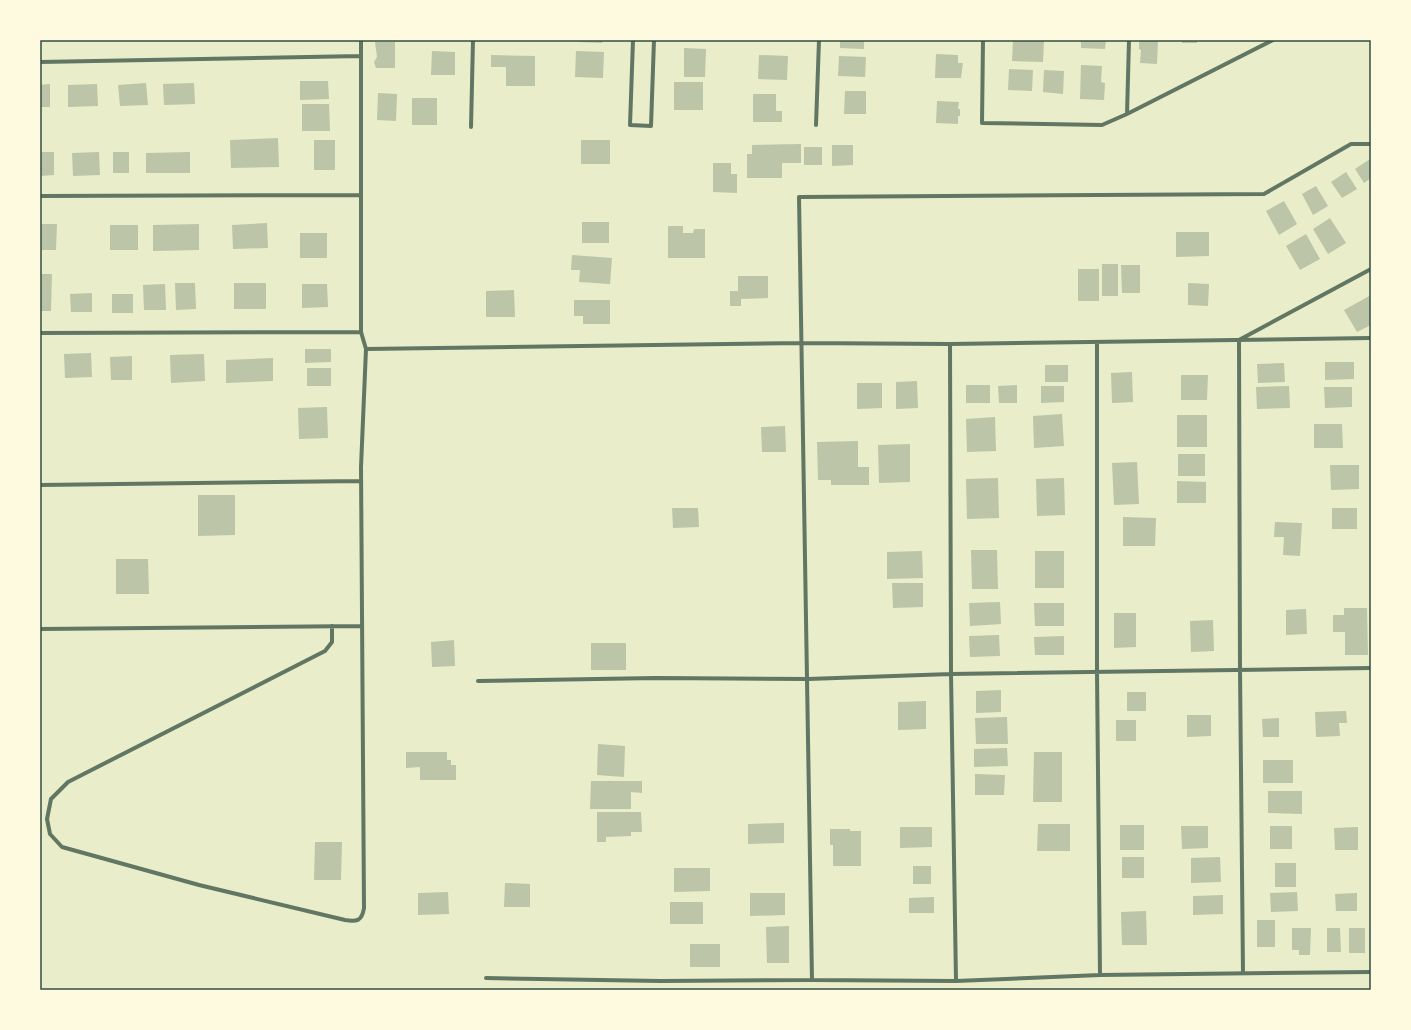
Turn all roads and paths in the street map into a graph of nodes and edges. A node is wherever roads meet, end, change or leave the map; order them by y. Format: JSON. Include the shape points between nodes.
{"nodes":[{"id":1,"x":361,"y":40,"type":"edge"},
{"id":2,"x":473,"y":40,"type":"edge"},
{"id":3,"x":632,"y":40,"type":"edge"},
{"id":4,"x":654,"y":40,"type":"edge"},
{"id":5,"x":819,"y":40,"type":"edge"},
{"id":6,"x":983,"y":40,"type":"edge"},
{"id":7,"x":1129,"y":40,"type":"edge"},
{"id":8,"x":1272,"y":40,"type":"edge"},
{"id":9,"x":360,"y":56,"type":"junction"},
{"id":10,"x":40,"y":62,"type":"edge"},
{"id":11,"x":1127,"y":114,"type":"junction"},
{"id":12,"x":816,"y":125,"type":"dead end"},
{"id":13,"x":471,"y":127,"type":"dead end"},
{"id":14,"x":1371,"y":144,"type":"edge"},
{"id":15,"x":361,"y":195,"type":"junction"},
{"id":16,"x":40,"y":196,"type":"edge"},
{"id":17,"x":1371,"y":269,"type":"edge"},
{"id":18,"x":361,"y":332,"type":"junction"},
{"id":19,"x":40,"y":333,"type":"edge"},
{"id":20,"x":1371,"y":338,"type":"edge"},
{"id":21,"x":1240,"y":340,"type":"junction"},
{"id":22,"x":1097,"y":342,"type":"junction"},
{"id":23,"x":800,"y":343,"type":"junction"},
{"id":24,"x":950,"y":344,"type":"junction"},
{"id":25,"x":366,"y":349,"type":"junction"},
{"id":26,"x":361,"y":481,"type":"junction"},
{"id":27,"x":40,"y":485,"type":"edge"},
{"id":28,"x":332,"y":626,"type":"junction"},
{"id":29,"x":362,"y":626,"type":"junction"},
{"id":30,"x":40,"y":630,"type":"edge"},
{"id":31,"x":1371,"y":668,"type":"edge"},
{"id":32,"x":1240,"y":670,"type":"junction"},
{"id":33,"x":1097,"y":672,"type":"junction"},
{"id":34,"x":951,"y":674,"type":"junction"},
{"id":35,"x":808,"y":679,"type":"junction"},
{"id":36,"x":478,"y":681,"type":"dead end"},
{"id":37,"x":1371,"y":972,"type":"edge"},
{"id":38,"x":1243,"y":974,"type":"junction"},
{"id":39,"x":1100,"y":975,"type":"junction"},
{"id":40,"x":486,"y":978,"type":"dead end"},
{"id":41,"x":812,"y":980,"type":"junction"},
{"id":42,"x":956,"y":981,"type":"junction"}],
"edges":[{"from":1,"to":9,"type":"street"},
{"from":2,"to":13,"type":"street"},
{"from":3,"to":4,"type":"street","via":[[630,125],[651,126]]},
{"from":5,"to":12,"type":"street"},
{"from":6,"to":11,"type":"street","via":[[982,123],[1102,126]]},
{"from":7,"to":11,"type":"street"},
{"from":8,"to":11,"type":"street"},
{"from":9,"to":10,"type":"street"},
{"from":9,"to":15,"type":"street"},
{"from":14,"to":23,"type":"street","via":[[1351,144],[1264,194],[799,197]]},
{"from":15,"to":16,"type":"street"},
{"from":15,"to":18,"type":"street"},
{"from":17,"to":21,"type":"street"},
{"from":18,"to":19,"type":"street"},
{"from":18,"to":25,"type":"street"},
{"from":20,"to":21,"type":"street"},
{"from":21,"to":22,"type":"street"},
{"from":21,"to":32,"type":"street"},
{"from":22,"to":24,"type":"street"},
{"from":22,"to":33,"type":"street"},
{"from":23,"to":24,"type":"street"},
{"from":23,"to":25,"type":"street"},
{"from":23,"to":35,"type":"street"},
{"from":24,"to":34,"type":"street"},
{"from":25,"to":26,"type":"street"},
{"from":26,"to":27,"type":"street"},
{"from":26,"to":29,"type":"street"},
{"from":28,"to":29,"type":"street"},
{"from":28,"to":29,"type":"street","via":[[332,642],[325,651],[68,782],[51,799],[47,819],[50,834],[62,847],[206,886],[345,920],[358,920],[363,916],[364,908]]},
{"from":28,"to":30,"type":"street"},
{"from":31,"to":32,"type":"street"},
{"from":32,"to":33,"type":"street"},
{"from":32,"to":38,"type":"street"},
{"from":33,"to":34,"type":"street"},
{"from":33,"to":39,"type":"street"},
{"from":34,"to":35,"type":"street"},
{"from":34,"to":42,"type":"street"},
{"from":35,"to":36,"type":"street"},
{"from":35,"to":41,"type":"street"},
{"from":37,"to":38,"type":"street"},
{"from":38,"to":39,"type":"street"},
{"from":39,"to":42,"type":"street"},
{"from":40,"to":41,"type":"street"},
{"from":41,"to":42,"type":"street"}]}
